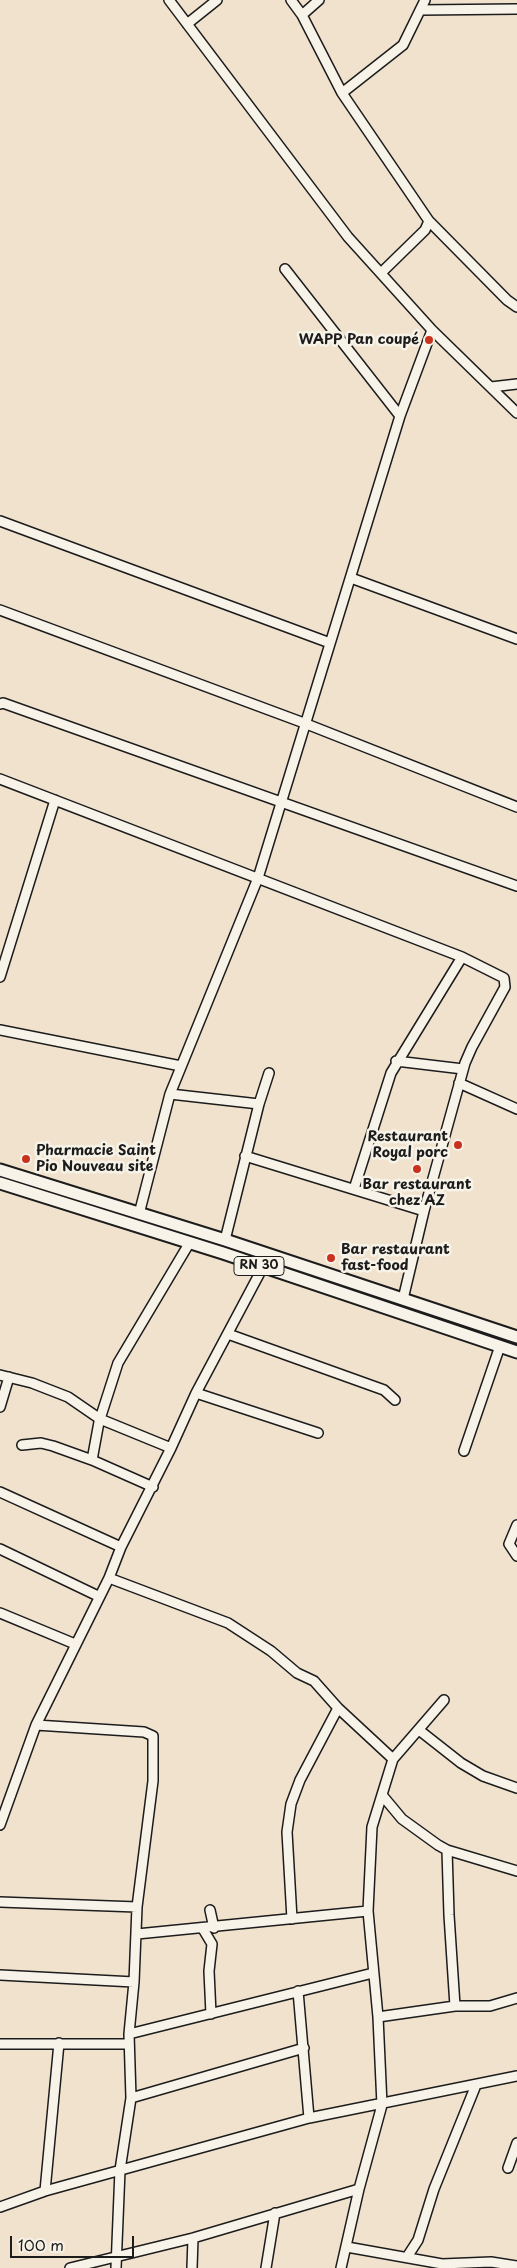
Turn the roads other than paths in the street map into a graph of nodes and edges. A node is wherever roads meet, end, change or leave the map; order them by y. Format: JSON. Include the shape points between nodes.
{"nodes":[{"id":1,"x":169,"y":0,"type":"edge"},
{"id":2,"x":217,"y":0,"type":"edge"},
{"id":3,"x":291,"y":0,"type":"edge"},
{"id":4,"x":319,"y":0,"type":"edge"},
{"id":5,"x":425,"y":0,"type":"edge"},
{"id":6,"x":517,"y":9,"type":"edge"},
{"id":7,"x":420,"y":10,"type":"junction"},
{"id":8,"x":302,"y":14,"type":"junction"},
{"id":9,"x":187,"y":24,"type":"junction"},
{"id":10,"x":342,"y":93,"type":"junction"},
{"id":11,"x":429,"y":221,"type":"junction"},
{"id":12,"x":285,"y":269,"type":"dead end"},
{"id":13,"x":381,"y":273,"type":"junction"},
{"id":14,"x":517,"y":307,"type":"edge"},
{"id":15,"x":432,"y":330,"type":"junction"},
{"id":16,"x":517,"y":384,"type":"edge"},
{"id":17,"x":491,"y":387,"type":"junction"},
{"id":18,"x":517,"y":413,"type":"edge"},
{"id":19,"x":400,"y":416,"type":"junction"},
{"id":20,"x":0,"y":521,"type":"edge"},
{"id":21,"x":351,"y":578,"type":"junction"},
{"id":22,"x":0,"y":610,"type":"edge"},
{"id":23,"x":517,"y":638,"type":"edge"},
{"id":24,"x":330,"y":643,"type":"junction"},
{"id":25,"x":0,"y":704,"type":"edge"},
{"id":26,"x":304,"y":723,"type":"junction"},
{"id":27,"x":0,"y":779,"type":"edge"},
{"id":28,"x":54,"y":800,"type":"junction"},
{"id":29,"x":281,"y":802,"type":"junction"},
{"id":30,"x":517,"y":807,"type":"edge"},
{"id":31,"x":258,"y":878,"type":"junction"},
{"id":32,"x":517,"y":886,"type":"edge"},
{"id":33,"x":462,"y":957,"type":"junction"},
{"id":34,"x":0,"y":977,"type":"edge"},
{"id":35,"x":0,"y":1030,"type":"edge"},
{"id":36,"x":396,"y":1061,"type":"junction"},
{"id":37,"x":181,"y":1066,"type":"junction"},
{"id":38,"x":463,"y":1069,"type":"junction"},
{"id":39,"x":269,"y":1073,"type":"dead end"},
{"id":40,"x":459,"y":1083,"type":"junction"},
{"id":41,"x":170,"y":1094,"type":"junction"},
{"id":42,"x":259,"y":1104,"type":"junction"},
{"id":43,"x":517,"y":1109,"type":"edge"},
{"id":44,"x":245,"y":1156,"type":"junction"},
{"id":45,"x":0,"y":1170,"type":"edge"},
{"id":46,"x":0,"y":1182,"type":"edge"},
{"id":47,"x":354,"y":1189,"type":"junction"},
{"id":48,"x":424,"y":1211,"type":"junction"},
{"id":49,"x":139,"y":1214,"type":"junction"},
{"id":50,"x":224,"y":1240,"type":"junction"},
{"id":51,"x":190,"y":1242,"type":"junction"},
{"id":52,"x":263,"y":1267,"type":"junction"},
{"id":53,"x":402,"y":1299,"type":"junction"},
{"id":54,"x":228,"y":1334,"type":"junction"},
{"id":55,"x":517,"y":1337,"type":"edge"},
{"id":56,"x":500,"y":1346,"type":"junction"},
{"id":57,"x":517,"y":1352,"type":"edge"},
{"id":58,"x":4,"y":1376,"type":"edge"},
{"id":59,"x":196,"y":1393,"type":"junction"},
{"id":60,"x":395,"y":1400,"type":"dead end"},
{"id":61,"x":0,"y":1407,"type":"edge"},
{"id":62,"x":100,"y":1419,"type":"junction"},
{"id":63,"x":318,"y":1433,"type":"dead end"},
{"id":64,"x":22,"y":1445,"type":"dead end"},
{"id":65,"x":172,"y":1448,"type":"junction"},
{"id":66,"x":464,"y":1451,"type":"dead end"},
{"id":67,"x":92,"y":1460,"type":"junction"},
{"id":68,"x":153,"y":1487,"type":"junction"},
{"id":69,"x":0,"y":1492,"type":"edge"},
{"id":70,"x":517,"y":1525,"type":"edge"},
{"id":71,"x":121,"y":1547,"type":"junction"},
{"id":72,"x":0,"y":1549,"type":"edge"},
{"id":73,"x":517,"y":1556,"type":"edge"},
{"id":74,"x":109,"y":1578,"type":"junction"},
{"id":75,"x":98,"y":1596,"type":"junction"},
{"id":76,"x":0,"y":1613,"type":"edge"},
{"id":77,"x":75,"y":1644,"type":"junction"},
{"id":78,"x":444,"y":1700,"type":"dead end"},
{"id":79,"x":338,"y":1708,"type":"junction"},
{"id":80,"x":36,"y":1725,"type":"junction"},
{"id":81,"x":418,"y":1730,"type":"junction"},
{"id":82,"x":393,"y":1759,"type":"junction"},
{"id":83,"x":517,"y":1788,"type":"edge"},
{"id":84,"x":382,"y":1795,"type":"junction"},
{"id":85,"x":0,"y":1825,"type":"edge"},
{"id":86,"x":447,"y":1850,"type":"junction"},
{"id":87,"x":517,"y":1871,"type":"edge"},
{"id":88,"x":517,"y":1877,"type":"edge"},
{"id":89,"x":0,"y":1902,"type":"edge"},
{"id":90,"x":137,"y":1906,"type":"junction"},
{"id":91,"x":210,"y":1910,"type":"dead end"},
{"id":92,"x":368,"y":1911,"type":"junction"},
{"id":93,"x":292,"y":1919,"type":"junction"},
{"id":94,"x":218,"y":1928,"type":"junction"},
{"id":95,"x":204,"y":1929,"type":"junction"},
{"id":96,"x":137,"y":1934,"type":"junction"},
{"id":97,"x":212,"y":1944,"type":"junction"},
{"id":98,"x":373,"y":1973,"type":"junction"},
{"id":99,"x":0,"y":1975,"type":"edge"},
{"id":100,"x":134,"y":1982,"type":"junction"},
{"id":101,"x":298,"y":1991,"type":"junction"},
{"id":102,"x":517,"y":1998,"type":"edge"},
{"id":103,"x":455,"y":2006,"type":"junction"},
{"id":104,"x":211,"y":2014,"type":"junction"},
{"id":105,"x":378,"y":2017,"type":"junction"},
{"id":106,"x":129,"y":2034,"type":"junction"},
{"id":107,"x":59,"y":2043,"type":"junction"},
{"id":108,"x":0,"y":2044,"type":"edge"},
{"id":109,"x":129,"y":2044,"type":"junction"},
{"id":110,"x":304,"y":2048,"type":"junction"},
{"id":111,"x":517,"y":2076,"type":"edge"},
{"id":112,"x":476,"y":2085,"type":"junction"},
{"id":113,"x":131,"y":2098,"type":"junction"},
{"id":114,"x":382,"y":2105,"type":"junction"},
{"id":115,"x":309,"y":2118,"type":"junction"},
{"id":116,"x":517,"y":2143,"type":"edge"},
{"id":117,"x":508,"y":2168,"type":"dead end"},
{"id":118,"x":120,"y":2170,"type":"junction"},
{"id":119,"x":358,"y":2189,"type":"junction"},
{"id":120,"x":45,"y":2191,"type":"junction"},
{"id":121,"x":0,"y":2207,"type":"edge"},
{"id":122,"x":276,"y":2213,"type":"junction"},
{"id":123,"x":194,"y":2238,"type":"junction"},
{"id":124,"x":347,"y":2247,"type":"junction"},
{"id":125,"x":407,"y":2257,"type":"junction"},
{"id":126,"x":116,"y":2258,"type":"junction"},
{"id":127,"x":517,"y":2266,"type":"edge"},
{"id":128,"x":70,"y":2268,"type":"edge"},
{"id":129,"x":116,"y":2268,"type":"edge"},
{"id":130,"x":192,"y":2268,"type":"edge"},
{"id":131,"x":266,"y":2268,"type":"edge"},
{"id":132,"x":341,"y":2268,"type":"edge"}],
"edges":[{"from":1,"to":9,"type":"street"},
{"from":2,"to":9,"type":"street"},
{"from":3,"to":8,"type":"street"},
{"from":4,"to":8,"type":"street"},
{"from":5,"to":7,"type":"street"},
{"from":6,"to":7,"type":"street"},
{"from":7,"to":10,"type":"street","via":[[403,45]]},
{"from":8,"to":10,"type":"street"},
{"from":9,"to":13,"type":"street","via":[[348,237]]},
{"from":10,"to":11,"type":"street"},
{"from":11,"to":13,"type":"street","via":[[425,230]]},
{"from":11,"to":14,"type":"street","via":[[506,300]]},
{"from":12,"to":19,"type":"street"},
{"from":13,"to":15,"type":"street"},
{"from":15,"to":17,"type":"street"},
{"from":15,"to":19,"type":"street"},
{"from":16,"to":17,"type":"street"},
{"from":17,"to":18,"type":"street"},
{"from":19,"to":21,"type":"street"},
{"from":20,"to":24,"type":"street"},
{"from":21,"to":23,"type":"street"},
{"from":21,"to":24,"type":"street"},
{"from":22,"to":26,"type":"street"},
{"from":24,"to":26,"type":"street"},
{"from":25,"to":29,"type":"street"},
{"from":26,"to":29,"type":"street"},
{"from":26,"to":30,"type":"street"},
{"from":27,"to":28,"type":"street"},
{"from":28,"to":31,"type":"street"},
{"from":28,"to":34,"type":"street"},
{"from":29,"to":31,"type":"street"},
{"from":29,"to":32,"type":"street"},
{"from":31,"to":33,"type":"street"},
{"from":31,"to":37,"type":"street"},
{"from":33,"to":36,"type":"street"},
{"from":33,"to":38,"type":"street","via":[[506,980]]},
{"from":35,"to":37,"type":"street"},
{"from":36,"to":38,"type":"street"},
{"from":36,"to":47,"type":"street"},
{"from":37,"to":41,"type":"street"},
{"from":38,"to":40,"type":"street"},
{"from":39,"to":42,"type":"street"},
{"from":40,"to":43,"type":"street"},
{"from":40,"to":48,"type":"street"},
{"from":41,"to":42,"type":"street"},
{"from":41,"to":49,"type":"street"},
{"from":42,"to":44,"type":"street"},
{"from":44,"to":47,"type":"street"},
{"from":44,"to":50,"type":"street"},
{"from":45,"to":49,"type":"main road","name":"RN 30","number":"RN 30"},
{"from":46,"to":51,"type":"main road","number":"RN 30"},
{"from":47,"to":48,"type":"street"},
{"from":48,"to":53,"type":"street"},
{"from":49,"to":50,"type":"main road","name":"RN 30","number":"RN 30"},
{"from":50,"to":53,"type":"main road","name":"RN 30","number":"RN 30"},
{"from":51,"to":52,"type":"main road","number":"RN 30"},
{"from":51,"to":62,"type":"street","via":[[118,1363]]},
{"from":52,"to":54,"type":"street"},
{"from":52,"to":56,"type":"main road","number":"RN 30"},
{"from":53,"to":55,"type":"main road","name":"RN 30","number":"RN 30"},
{"from":54,"to":59,"type":"street"},
{"from":54,"to":60,"type":"street","via":[[384,1390]]},
{"from":56,"to":57,"type":"main road","number":"RN 30"},
{"from":56,"to":66,"type":"street"},
{"from":58,"to":61,"type":"street"},
{"from":58,"to":62,"type":"street","via":[[32,1382],[68,1397]]},
{"from":59,"to":63,"type":"street"},
{"from":59,"to":65,"type":"street"},
{"from":62,"to":65,"type":"street"},
{"from":62,"to":67,"type":"street"},
{"from":64,"to":67,"type":"street","via":[[41,1443]]},
{"from":65,"to":68,"type":"street"},
{"from":67,"to":68,"type":"street"},
{"from":68,"to":71,"type":"street"},
{"from":69,"to":71,"type":"street"},
{"from":70,"to":73,"type":"street","via":[[510,1544]]},
{"from":71,"to":74,"type":"street"},
{"from":72,"to":75,"type":"street"},
{"from":74,"to":75,"type":"street"},
{"from":74,"to":79,"type":"street","via":[[228,1623],[272,1651],[297,1673],[314,1681]]},
{"from":75,"to":77,"type":"street"},
{"from":76,"to":77,"type":"street"},
{"from":77,"to":80,"type":"street"},
{"from":78,"to":81,"type":"street"},
{"from":79,"to":82,"type":"street"},
{"from":79,"to":93,"type":"street","via":[[291,1804],[287,1832]]},
{"from":80,"to":85,"type":"street"},
{"from":80,"to":90,"type":"street","via":[[135,1731],[153,1736],[152,1790]]},
{"from":81,"to":82,"type":"street"},
{"from":81,"to":83,"type":"street","via":[[483,1776]]},
{"from":82,"to":84,"type":"street"},
{"from":84,"to":86,"type":"street","via":[[402,1819]]},
{"from":84,"to":92,"type":"street","via":[[370,1838]]},
{"from":86,"to":87,"type":"street"},
{"from":86,"to":103,"type":"street"},
{"from":87,"to":88,"type":"street"},
{"from":89,"to":90,"type":"street"},
{"from":90,"to":96,"type":"street"},
{"from":91,"to":94,"type":"street"},
{"from":92,"to":93,"type":"street"},
{"from":92,"to":98,"type":"street"},
{"from":93,"to":94,"type":"street"},
{"from":94,"to":95,"type":"street"},
{"from":94,"to":97,"type":"street"},
{"from":95,"to":96,"type":"street"},
{"from":95,"to":97,"type":"street"},
{"from":96,"to":100,"type":"street"},
{"from":97,"to":104,"type":"street","via":[[209,1971]]},
{"from":98,"to":101,"type":"street"},
{"from":98,"to":105,"type":"street"},
{"from":99,"to":100,"type":"street"},
{"from":100,"to":106,"type":"street"},
{"from":101,"to":104,"type":"street"},
{"from":101,"to":110,"type":"street"},
{"from":102,"to":103,"type":"street","via":[[490,2006]]},
{"from":103,"to":105,"type":"street"},
{"from":104,"to":106,"type":"street"},
{"from":105,"to":114,"type":"street"},
{"from":106,"to":109,"type":"street"},
{"from":107,"to":108,"type":"street"},
{"from":107,"to":109,"type":"street"},
{"from":107,"to":120,"type":"street"},
{"from":109,"to":113,"type":"street"},
{"from":110,"to":113,"type":"street"},
{"from":110,"to":115,"type":"street"},
{"from":111,"to":112,"type":"street"},
{"from":112,"to":114,"type":"street"},
{"from":112,"to":125,"type":"street","via":[[434,2189],[418,2240]]},
{"from":113,"to":118,"type":"street"},
{"from":114,"to":115,"type":"street"},
{"from":114,"to":119,"type":"street"},
{"from":115,"to":118,"type":"street"},
{"from":116,"to":117,"type":"street"},
{"from":118,"to":120,"type":"street"},
{"from":118,"to":126,"type":"street"},
{"from":119,"to":122,"type":"street"},
{"from":119,"to":124,"type":"street"},
{"from":120,"to":121,"type":"street"},
{"from":122,"to":123,"type":"street"},
{"from":122,"to":131,"type":"street"},
{"from":123,"to":126,"type":"street"},
{"from":123,"to":130,"type":"street"},
{"from":124,"to":125,"type":"street"},
{"from":124,"to":132,"type":"street"},
{"from":125,"to":127,"type":"street","via":[[442,2264],[491,2262]]},
{"from":126,"to":128,"type":"street"},
{"from":126,"to":129,"type":"street"}]}
